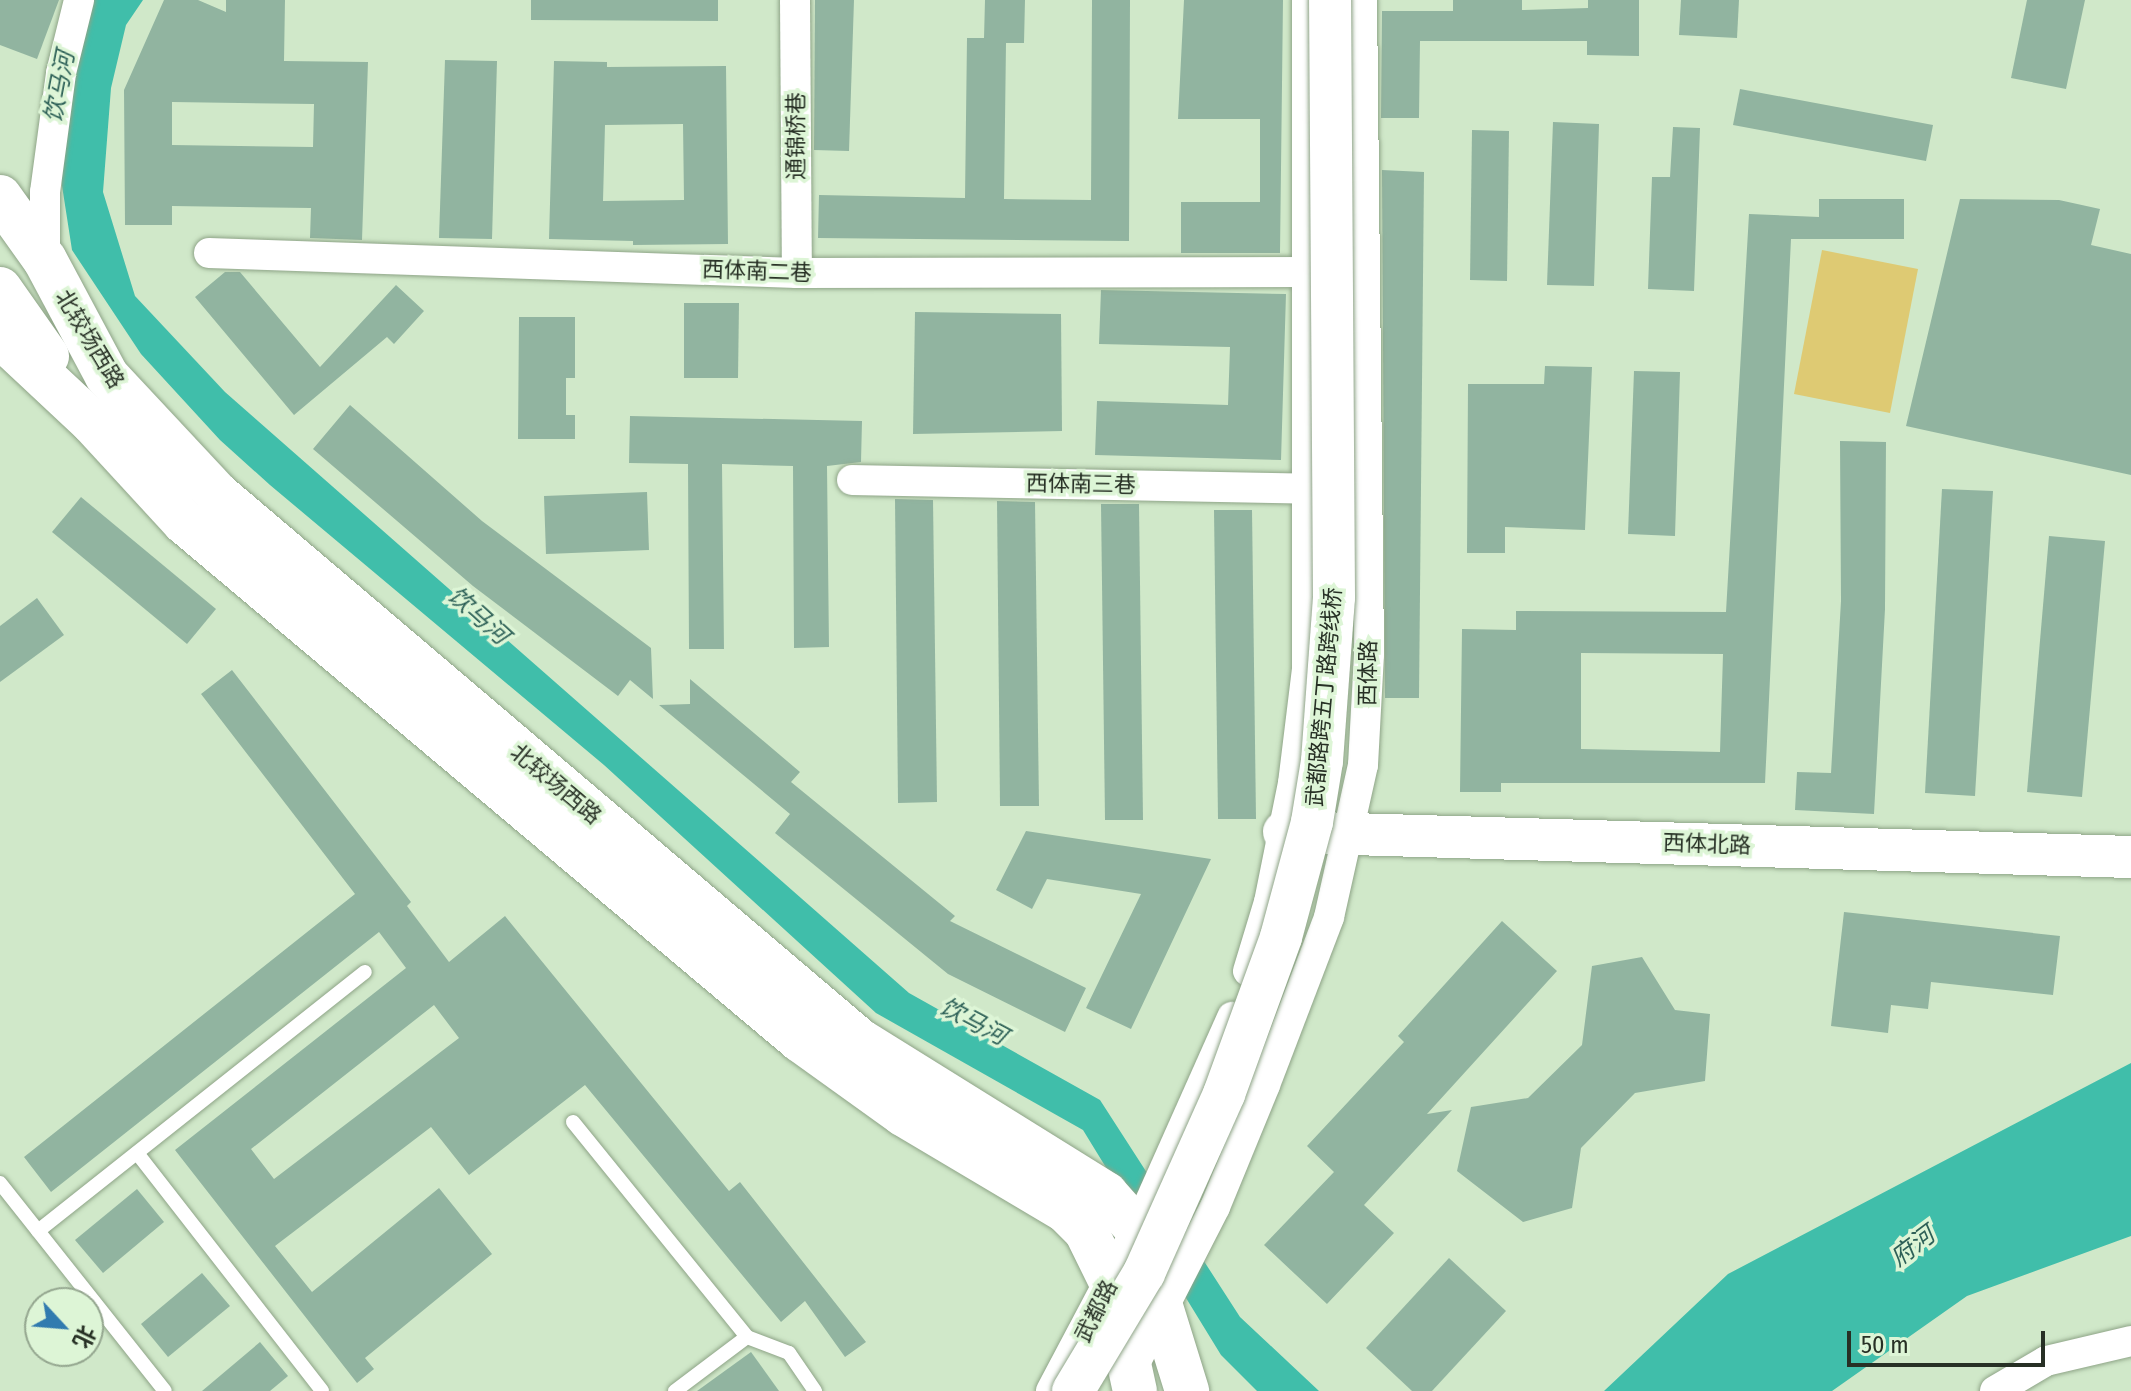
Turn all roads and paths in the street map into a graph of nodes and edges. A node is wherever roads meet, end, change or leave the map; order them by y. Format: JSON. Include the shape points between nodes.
{"nodes":[{"id":1,"x":79,"y":0,"type":"edge"},
{"id":2,"x":795,"y":0,"type":"edge"},
{"id":3,"x":1307,"y":0,"type":"edge"},
{"id":4,"x":1330,"y":0,"type":"edge"},
{"id":5,"x":1362,"y":0,"type":"edge"},
{"id":6,"x":0,"y":197,"type":"edge"},
{"id":7,"x":0,"y":234,"type":"edge"},
{"id":8,"x":209,"y":253,"type":"dead end"},
{"id":9,"x":45,"y":260,"type":"junction"},
{"id":10,"x":1306,"y":272,"type":"junction"},
{"id":11,"x":797,"y":273,"type":"junction"},
{"id":12,"x":0,"y":289,"type":"edge"},
{"id":13,"x":0,"y":336,"type":"edge"},
{"id":14,"x":107,"y":376,"type":"junction"},
{"id":15,"x":93,"y":423,"type":"junction"},
{"id":16,"x":852,"y":480,"type":"dead end"},
{"id":17,"x":1310,"y":489,"type":"junction"},
{"id":18,"x":1284,"y":832,"type":"junction"},
{"id":19,"x":1348,"y":834,"type":"junction"},
{"id":20,"x":2131,"y":857,"type":"edge"},
{"id":21,"x":365,"y":972,"type":"dead end"},
{"id":22,"x":573,"y":1122,"type":"dead end"},
{"id":23,"x":137,"y":1153,"type":"junction"},
{"id":24,"x":0,"y":1183,"type":"edge"},
{"id":25,"x":1137,"y":1229,"type":"junction"},
{"id":26,"x":38,"y":1231,"type":"junction"},
{"id":27,"x":1111,"y":1282,"type":"junction"},
{"id":28,"x":1164,"y":1308,"type":"junction"},
{"id":29,"x":747,"y":1337,"type":"junction"},
{"id":30,"x":2131,"y":1341,"type":"edge"},
{"id":31,"x":1129,"y":1385,"type":"edge"},
{"id":32,"x":165,"y":1391,"type":"edge"},
{"id":33,"x":322,"y":1391,"type":"edge"},
{"id":34,"x":675,"y":1391,"type":"edge"},
{"id":35,"x":815,"y":1391,"type":"edge"},
{"id":36,"x":1051,"y":1391,"type":"edge"},
{"id":37,"x":1073,"y":1391,"type":"edge"},
{"id":38,"x":1187,"y":1391,"type":"edge"},
{"id":39,"x":1995,"y":1391,"type":"edge"}],
"edges":[{"from":1,"to":9,"type":"street","via":[[61,73],[47,177]]},
{"from":2,"to":11,"type":"street","name":"通锦桥巷"},
{"from":3,"to":10,"type":"street"},
{"from":4,"to":37,"type":"street","name":"武都路跨五丁路跨线桥","bridge":true,"via":[[1334,597],[1322,761],[1312,822],[1281,937],[1224,1094],[1144,1273]]},
{"from":5,"to":19,"type":"street","name":"西体路","via":[[1369,655],[1363,765]]},
{"from":6,"to":9,"type":"main road","name":"北较场西路"},
{"from":7,"to":14,"type":"main road"},
{"from":8,"to":11,"type":"street","name":"西体南二巷"},
{"from":9,"to":14,"type":"main road","name":"北较场西路"},
{"from":10,"to":11,"type":"street","name":"西体南二巷"},
{"from":10,"to":17,"type":"street"},
{"from":12,"to":15,"type":"main road"},
{"from":13,"to":15,"type":"main road","name":"北较场西路"},
{"from":14,"to":25,"type":"main road","name":"北较场西路","via":[[179,458],[285,555],[859,1040],[1073,1169],[1106,1194]]},
{"from":15,"to":27,"type":"main road","name":"北较场西路","via":[[184,522],[800,1040],[903,1114],[1065,1210],[1086,1231]]},
{"from":16,"to":17,"type":"street","name":"西体南三巷"},
{"from":17,"to":18,"type":"street","via":[[1307,669]]},
{"from":18,"to":19,"type":"street","name":"西体北路"},
{"from":18,"to":25,"type":"street","via":[[1269,902],[1229,1024]]},
{"from":19,"to":20,"type":"street","name":"西体北路"},
{"from":19,"to":28,"type":"street","name":"西体路","via":[[1329,917],[1265,1085],[1215,1207]]},
{"from":21,"to":23,"type":"lane"},
{"from":22,"to":29,"type":"lane"},
{"from":23,"to":26,"type":"lane"},
{"from":23,"to":33,"type":"lane"},
{"from":24,"to":26,"type":"lane"},
{"from":25,"to":27,"type":"street","name":"武都路"},
{"from":25,"to":28,"type":"main road","name":"北较场西路"},
{"from":26,"to":32,"type":"lane"},
{"from":27,"to":31,"type":"main road","name":"北较场西路"},
{"from":27,"to":36,"type":"street","name":"武都路"},
{"from":28,"to":31,"type":"street"},
{"from":28,"to":38,"type":"main road","name":"北较场西路"},
{"from":29,"to":34,"type":"lane"},
{"from":29,"to":35,"type":"lane","via":[[789,1353]]},
{"from":30,"to":39,"type":"street","via":[[2046,1361]]}]}
